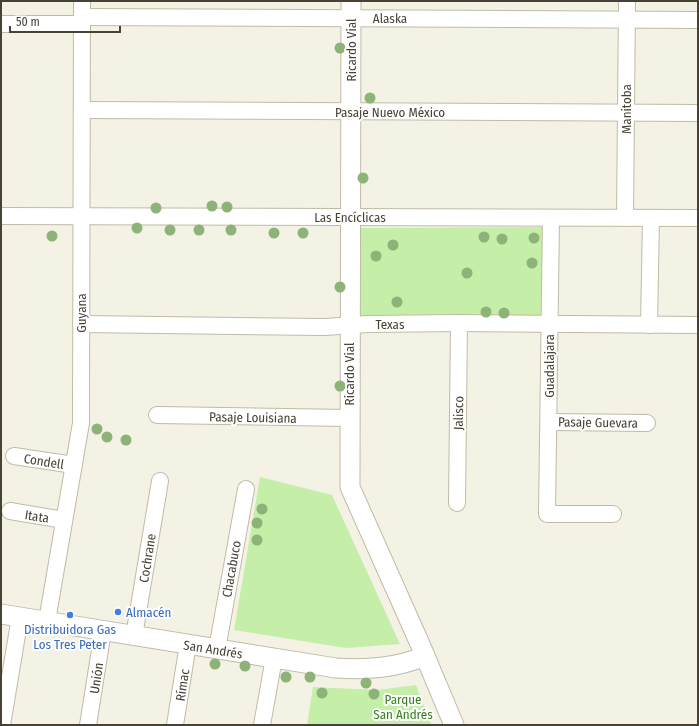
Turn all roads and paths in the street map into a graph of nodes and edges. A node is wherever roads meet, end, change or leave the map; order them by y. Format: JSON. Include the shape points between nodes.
{"nodes":[{"id":1,"x":627,"y":1,"type":"edge"},
{"id":2,"x":351,"y":10,"type":"edge"},
{"id":3,"x":82,"y":14,"type":"edge"},
{"id":4,"x":627,"y":19,"type":"junction"},
{"id":5,"x":698,"y":20,"type":"edge"},
{"id":6,"x":1,"y":24,"type":"edge"},
{"id":7,"x":82,"y":110,"type":"junction"},
{"id":8,"x":351,"y":112,"type":"junction"},
{"id":9,"x":626,"y":113,"type":"junction"},
{"id":10,"x":698,"y":113,"type":"edge"},
{"id":11,"x":1,"y":216,"type":"edge"},
{"id":12,"x":81,"y":216,"type":"junction"},
{"id":13,"x":350,"y":217,"type":"junction"},
{"id":14,"x":551,"y":218,"type":"junction"},
{"id":15,"x":625,"y":218,"type":"junction"},
{"id":16,"x":651,"y":218,"type":"junction"},
{"id":17,"x":698,"y":218,"type":"edge"},
{"id":18,"x":81,"y":324,"type":"junction"},
{"id":19,"x":460,"y":324,"type":"junction"},
{"id":20,"x":550,"y":324,"type":"junction"},
{"id":21,"x":350,"y":325,"type":"junction"},
{"id":22,"x":649,"y":325,"type":"junction"},
{"id":23,"x":698,"y":325,"type":"edge"},
{"id":24,"x":157,"y":416,"type":"dead end"},
{"id":25,"x":349,"y":418,"type":"junction"},
{"id":26,"x":549,"y":422,"type":"junction"},
{"id":27,"x":648,"y":423,"type":"dead end"},
{"id":28,"x":14,"y":456,"type":"dead end"},
{"id":29,"x":74,"y":465,"type":"junction"},
{"id":30,"x":160,"y":481,"type":"dead end"},
{"id":31,"x":246,"y":489,"type":"dead end"},
{"id":32,"x":457,"y":503,"type":"dead end"},
{"id":33,"x":10,"y":511,"type":"dead end"},
{"id":34,"x":613,"y":514,"type":"dead end"},
{"id":35,"x":64,"y":520,"type":"junction"},
{"id":36,"x":1,"y":614,"type":"edge"},
{"id":37,"x":20,"y":617,"type":"junction"},
{"id":38,"x":47,"y":622,"type":"junction"},
{"id":39,"x":103,"y":631,"type":"junction"},
{"id":40,"x":134,"y":636,"type":"junction"},
{"id":41,"x":188,"y":644,"type":"junction"},
{"id":42,"x":217,"y":649,"type":"junction"},
{"id":43,"x":425,"y":656,"type":"junction"},
{"id":44,"x":274,"y":658,"type":"junction"},
{"id":45,"x":2,"y":725,"type":"edge"},
{"id":46,"x":88,"y":725,"type":"edge"},
{"id":47,"x":175,"y":725,"type":"edge"},
{"id":48,"x":262,"y":725,"type":"edge"},
{"id":49,"x":454,"y":725,"type":"edge"}],
"edges":[{"from":1,"to":4,"type":"street","name":"Manitoba"},
{"from":2,"to":3,"type":"street","name":"Alaska"},
{"from":2,"to":4,"type":"street","name":"Alaska"},
{"from":2,"to":8,"type":"street","name":"Ricardo Vial"},
{"from":3,"to":6,"type":"street","name":"Alaska"},
{"from":3,"to":7,"type":"street","name":"Guyana"},
{"from":4,"to":5,"type":"street","name":"Alaska"},
{"from":4,"to":9,"type":"street","name":"Manitoba"},
{"from":7,"to":8,"type":"street","name":"Pasaje Nuevo México"},
{"from":7,"to":12,"type":"street","name":"Guyana"},
{"from":8,"to":9,"type":"street","name":"Pasaje Nuevo México"},
{"from":8,"to":13,"type":"street","name":"Ricardo Vial"},
{"from":9,"to":10,"type":"street","name":"Pasaje Nuevo México"},
{"from":9,"to":15,"type":"street","name":"Manitoba"},
{"from":11,"to":12,"type":"street","name":"Las Encíclicas"},
{"from":12,"to":13,"type":"street","name":"Las Encíclicas"},
{"from":12,"to":18,"type":"street","name":"Guyana"},
{"from":13,"to":14,"type":"street","name":"Las Encíclicas"},
{"from":13,"to":21,"type":"street","name":"Ricardo Vial"},
{"from":14,"to":15,"type":"street","name":"Las Encíclicas"},
{"from":14,"to":20,"type":"street","name":"Guadalajara"},
{"from":15,"to":16,"type":"street","name":"Las Encíclicas"},
{"from":16,"to":17,"type":"street","name":"Las Encíclicas"},
{"from":16,"to":22,"type":"street"},
{"from":18,"to":21,"type":"street","name":"Texas","via":[[325,327]]},
{"from":18,"to":29,"type":"street","name":"Guyana","via":[[81,423]]},
{"from":19,"to":20,"type":"street","name":"Texas"},
{"from":19,"to":21,"type":"street","name":"Texas"},
{"from":19,"to":32,"type":"street","name":"Jalisco"},
{"from":20,"to":22,"type":"street","name":"Texas"},
{"from":20,"to":26,"type":"street","name":"Guadalajara"},
{"from":21,"to":25,"type":"street","name":"Ricardo Vial"},
{"from":22,"to":23,"type":"street","name":"Texas"},
{"from":24,"to":25,"type":"street","name":"Pasaje Louisiana"},
{"from":25,"to":43,"type":"street","name":"Ricardo Vial","via":[[349,480],[352,494]]},
{"from":26,"to":27,"type":"street","name":"Pasaje Guevara"},
{"from":26,"to":34,"type":"street","name":"Guadalajara","via":[[547,514]]},
{"from":28,"to":29,"type":"street","name":"Condell"},
{"from":29,"to":35,"type":"street","name":"Guyana"},
{"from":30,"to":40,"type":"street","name":"Cochrane"},
{"from":31,"to":42,"type":"street","name":"Chacabuco"},
{"from":33,"to":35,"type":"street","name":"Itata"},
{"from":35,"to":38,"type":"street","name":"Guyana"},
{"from":36,"to":37,"type":"street","name":"San Andrés"},
{"from":37,"to":38,"type":"street","name":"San Andrés"},
{"from":37,"to":45,"type":"street"},
{"from":38,"to":39,"type":"street","name":"San Andrés"},
{"from":39,"to":40,"type":"street","name":"San Andrés"},
{"from":39,"to":46,"type":"street","name":"Unión"},
{"from":40,"to":41,"type":"street","name":"San Andrés"},
{"from":41,"to":42,"type":"street","name":"San Andrés"},
{"from":41,"to":47,"type":"street","name":"Rímac"},
{"from":42,"to":44,"type":"street","name":"San Andrés"},
{"from":43,"to":44,"type":"street","name":"San Andrés","via":[[402,665],[373,669],[336,668]]},
{"from":43,"to":49,"type":"street","name":"Ricardo Vial"},
{"from":44,"to":48,"type":"street"}]}
